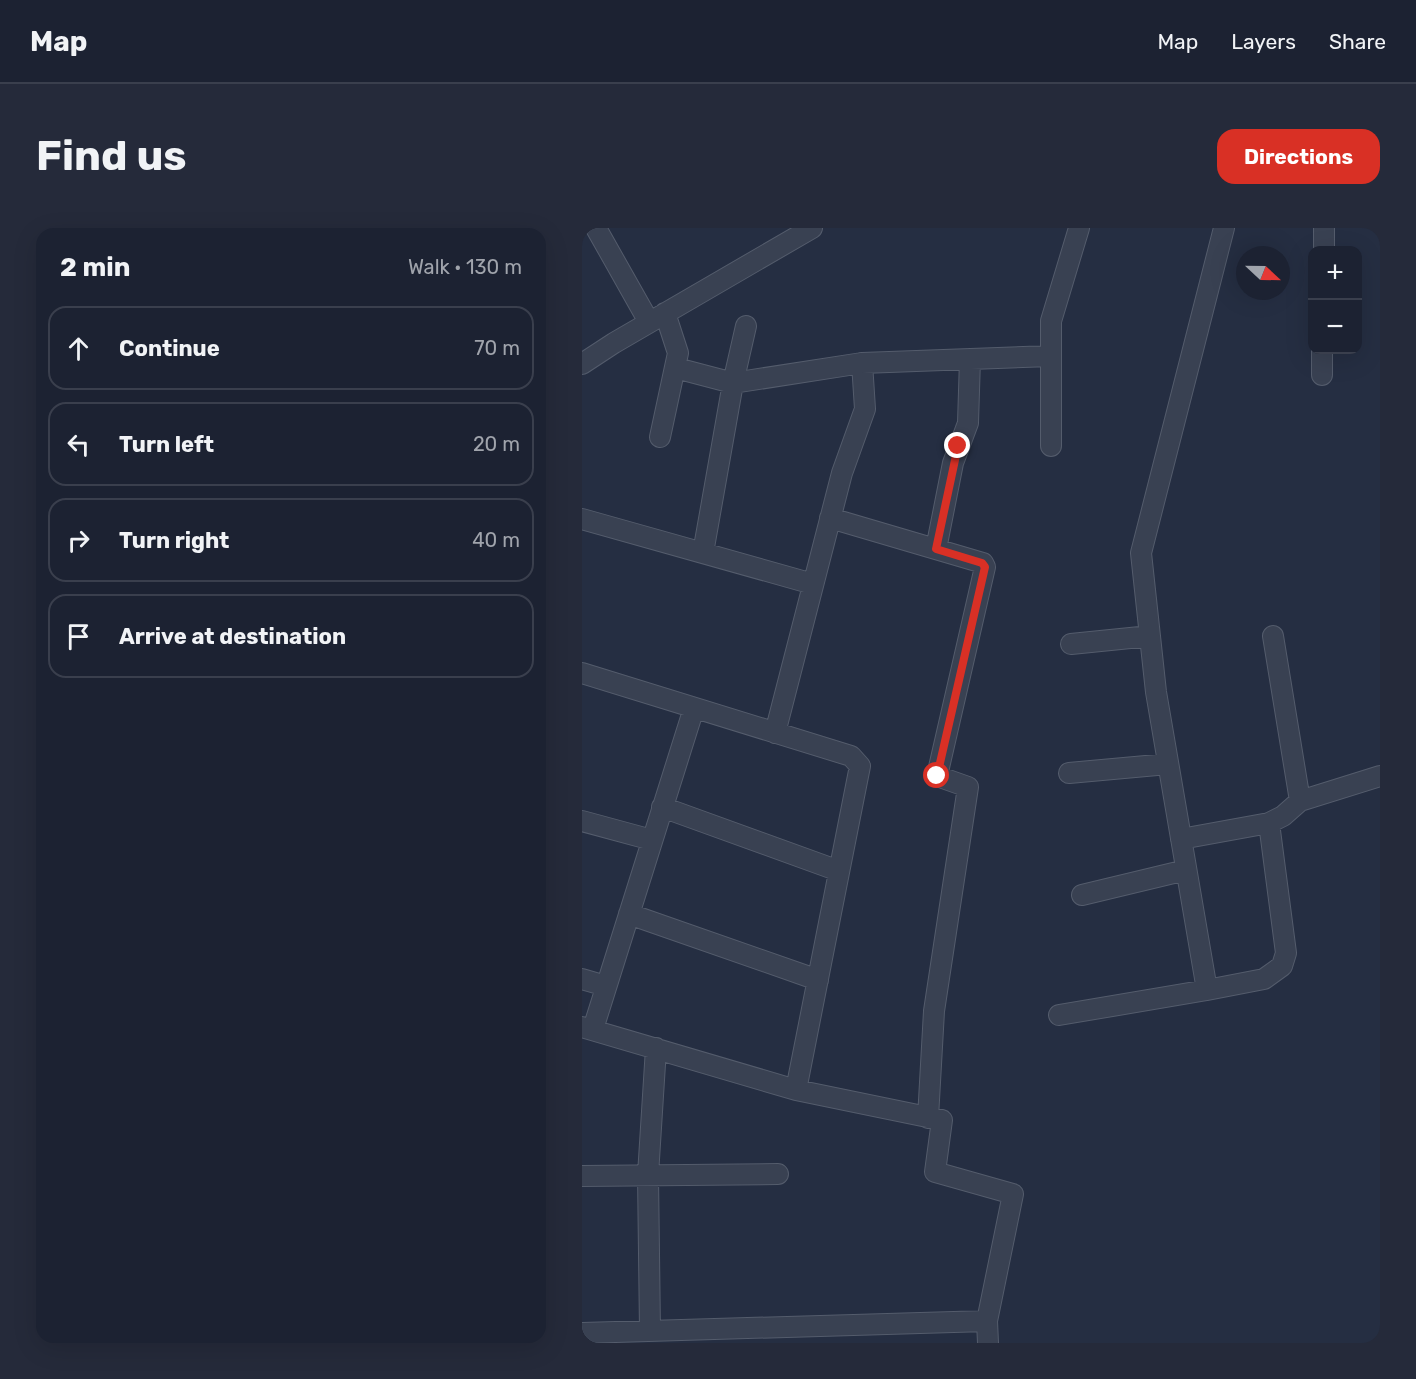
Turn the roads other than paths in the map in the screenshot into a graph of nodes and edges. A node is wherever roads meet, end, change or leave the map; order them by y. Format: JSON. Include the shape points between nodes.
{"nodes":[{"id":1,"x":596,"y":228,"type":"edge"},
{"id":2,"x":812,"y":228,"type":"edge"},
{"id":3,"x":1078,"y":228,"type":"edge"},
{"id":4,"x":1224,"y":228,"type":"edge"},
{"id":5,"x":1324,"y":228,"type":"edge"},
{"id":6,"x":1324,"y":246,"type":"edge"},
{"id":7,"x":657,"y":317,"type":"junction"},
{"id":8,"x":746,"y":326,"type":"dead end"},
{"id":9,"x":1322,"y":354,"type":"edge"},
{"id":10,"x":1051,"y":356,"type":"junction"},
{"id":11,"x":970,"y":359,"type":"junction"},
{"id":12,"x":862,"y":363,"type":"junction"},
{"id":13,"x":582,"y":364,"type":"edge"},
{"id":14,"x":676,"y":368,"type":"junction"},
{"id":15,"x":1322,"y":375,"type":"dead end"},
{"id":16,"x":733,"y":383,"type":"junction"},
{"id":17,"x":660,"y":436,"type":"dead end"},
{"id":18,"x":1051,"y":446,"type":"dead end"},
{"id":19,"x":830,"y":518,"type":"junction"},
{"id":20,"x":582,"y":519,"type":"edge"},
{"id":21,"x":936,"y":549,"type":"junction"},
{"id":22,"x":703,"y":553,"type":"junction"},
{"id":23,"x":813,"y":584,"type":"junction"},
{"id":24,"x":1150,"y":636,"type":"junction"},
{"id":25,"x":1273,"y":636,"type":"dead end"},
{"id":26,"x":1071,"y":644,"type":"dead end"},
{"id":27,"x":582,"y":673,"type":"edge"},
{"id":28,"x":694,"y":708,"type":"junction"},
{"id":29,"x":775,"y":733,"type":"junction"},
{"id":30,"x":1168,"y":764,"type":"junction"},
{"id":31,"x":1069,"y":773,"type":"dead end"},
{"id":32,"x":1380,"y":777,"type":"edge"},
{"id":33,"x":1300,"y":801,"type":"junction"},
{"id":34,"x":662,"y":807,"type":"junction"},
{"id":35,"x":582,"y":820,"type":"edge"},
{"id":36,"x":1269,"y":823,"type":"junction"},
{"id":37,"x":1181,"y":839,"type":"junction"},
{"id":38,"x":652,"y":840,"type":"junction"},
{"id":39,"x":1186,"y":870,"type":"junction"},
{"id":40,"x":839,"y":871,"type":"junction"},
{"id":41,"x":1082,"y":895,"type":"dead end"},
{"id":42,"x":629,"y":914,"type":"junction"},
{"id":43,"x":582,"y":979,"type":"edge"},
{"id":44,"x":818,"y":980,"type":"junction"},
{"id":45,"x":606,"y":986,"type":"junction"},
{"id":46,"x":1207,"y":990,"type":"junction"},
{"id":47,"x":1059,"y":1015,"type":"dead end"},
{"id":48,"x":588,"y":1028,"type":"edge"},
{"id":49,"x":656,"y":1048,"type":"junction"},
{"id":50,"x":796,"y":1090,"type":"junction"},
{"id":51,"x":928,"y":1118,"type":"junction"},
{"id":52,"x":778,"y":1174,"type":"dead end"},
{"id":53,"x":648,"y":1175,"type":"junction"},
{"id":54,"x":582,"y":1176,"type":"edge"},
{"id":55,"x":987,"y":1321,"type":"junction"},
{"id":56,"x":650,"y":1331,"type":"junction"},
{"id":57,"x":582,"y":1333,"type":"edge"},
{"id":58,"x":988,"y":1343,"type":"edge"}],
"edges":[{"from":1,"to":7,"type":"street"},
{"from":2,"to":7,"type":"street"},
{"from":3,"to":10,"type":"street","via":[[1051,321]]},
{"from":4,"to":24,"type":"street","via":[[1141,553]]},
{"from":5,"to":6,"type":"street"},
{"from":7,"to":13,"type":"street"},
{"from":7,"to":14,"type":"street","via":[[678,353]]},
{"from":8,"to":16,"type":"street"},
{"from":9,"to":15,"type":"street"},
{"from":10,"to":11,"type":"street"},
{"from":10,"to":18,"type":"street"},
{"from":11,"to":12,"type":"street"},
{"from":11,"to":21,"type":"street","via":[[968,423],[953,463]]},
{"from":12,"to":16,"type":"street"},
{"from":12,"to":19,"type":"street","via":[[865,409]]},
{"from":14,"to":16,"type":"street"},
{"from":14,"to":17,"type":"street"},
{"from":16,"to":22,"type":"street"},
{"from":19,"to":21,"type":"street"},
{"from":19,"to":23,"type":"street"},
{"from":20,"to":22,"type":"street"},
{"from":21,"to":51,"type":"street","via":[[985,567],[937,776],[968,787],[934,1011]]},
{"from":22,"to":23,"type":"street"},
{"from":23,"to":29,"type":"street"},
{"from":24,"to":26,"type":"street"},
{"from":24,"to":30,"type":"street"},
{"from":25,"to":33,"type":"street"},
{"from":27,"to":28,"type":"street"},
{"from":28,"to":29,"type":"street"},
{"from":28,"to":34,"type":"street"},
{"from":29,"to":40,"type":"street","via":[[851,756],[860,766]]},
{"from":30,"to":31,"type":"street"},
{"from":30,"to":37,"type":"street"},
{"from":32,"to":33,"type":"street"},
{"from":33,"to":36,"type":"street"},
{"from":34,"to":38,"type":"street"},
{"from":34,"to":40,"type":"street"},
{"from":35,"to":38,"type":"street"},
{"from":36,"to":37,"type":"street"},
{"from":36,"to":46,"type":"street","via":[[1286,953],[1282,966],[1264,979]]},
{"from":37,"to":39,"type":"street"},
{"from":38,"to":42,"type":"street"},
{"from":39,"to":41,"type":"street"},
{"from":39,"to":46,"type":"street"},
{"from":40,"to":44,"type":"street"},
{"from":42,"to":44,"type":"street"},
{"from":42,"to":45,"type":"street"},
{"from":43,"to":45,"type":"street"},
{"from":44,"to":50,"type":"street"},
{"from":45,"to":48,"type":"street"},
{"from":46,"to":47,"type":"street"},
{"from":48,"to":49,"type":"street"},
{"from":49,"to":50,"type":"street"},
{"from":49,"to":53,"type":"street"},
{"from":50,"to":51,"type":"street"},
{"from":51,"to":55,"type":"street","via":[[942,1120],[935,1172],[1013,1194]]},
{"from":52,"to":53,"type":"street"},
{"from":53,"to":54,"type":"street"},
{"from":53,"to":56,"type":"street"},
{"from":55,"to":56,"type":"street"},
{"from":55,"to":58,"type":"street"},
{"from":56,"to":57,"type":"street"}]}
